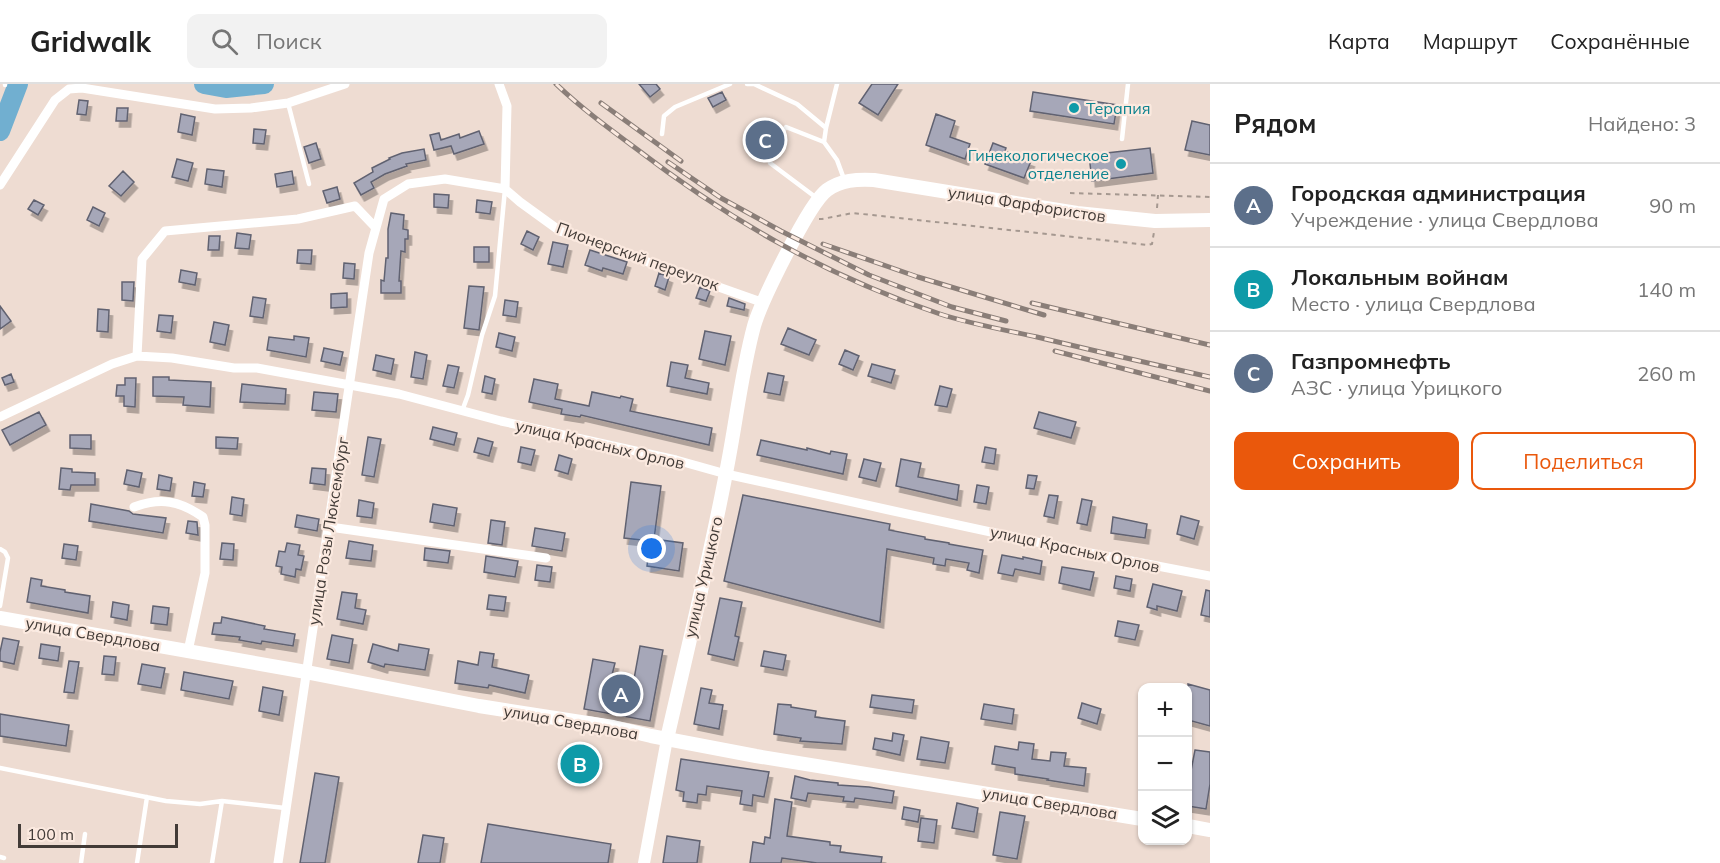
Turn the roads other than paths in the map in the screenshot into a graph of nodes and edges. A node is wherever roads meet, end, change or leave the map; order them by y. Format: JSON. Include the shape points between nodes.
{"nodes":[{"id":1,"x":345,"y":84,"type":"edge"},
{"id":2,"x":499,"y":84,"type":"edge"},
{"id":3,"x":730,"y":84,"type":"edge"},
{"id":4,"x":747,"y":84,"type":"edge"},
{"id":5,"x":754,"y":84,"type":"edge"},
{"id":6,"x":837,"y":84,"type":"edge"},
{"id":7,"x":1128,"y":84,"type":"edge"},
{"id":8,"x":288,"y":103,"type":"junction"},
{"id":9,"x":826,"y":128,"type":"junction"},
{"id":10,"x":662,"y":134,"type":"dead end"},
{"id":11,"x":1122,"y":139,"type":"dead end"},
{"id":12,"x":824,"y":142,"type":"junction"},
{"id":13,"x":845,"y":181,"type":"junction"},
{"id":14,"x":309,"y":184,"type":"dead end"},
{"id":15,"x":0,"y":185,"type":"edge"},
{"id":16,"x":505,"y":189,"type":"junction"},
{"id":17,"x":384,"y":199,"type":"joint"},
{"id":18,"x":818,"y":199,"type":"junction"},
{"id":19,"x":1210,"y":220,"type":"edge"},
{"id":20,"x":376,"y":228,"type":"junction"},
{"id":21,"x":766,"y":298,"type":"junction"},
{"id":22,"x":138,"y":356,"type":"junction"},
{"id":23,"x":350,"y":386,"type":"junction"},
{"id":24,"x":462,"y":411,"type":"junction"},
{"id":25,"x":0,"y":417,"type":"edge"},
{"id":26,"x":726,"y":474,"type":"junction"},
{"id":27,"x":134,"y":507,"type":"dead end"},
{"id":28,"x":330,"y":527,"type":"junction"},
{"id":29,"x":0,"y":549,"type":"edge"},
{"id":30,"x":546,"y":558,"type":"dead end"},
{"id":31,"x":1210,"y":576,"type":"edge"},
{"id":32,"x":0,"y":606,"type":"edge"},
{"id":33,"x":0,"y":618,"type":"edge"},
{"id":34,"x":188,"y":651,"type":"junction"},
{"id":35,"x":306,"y":672,"type":"junction"},
{"id":36,"x":667,"y":739,"type":"junction"},
{"id":37,"x":0,"y":768,"type":"edge"},
{"id":38,"x":147,"y":797,"type":"junction"},
{"id":39,"x":222,"y":801,"type":"junction"},
{"id":40,"x":286,"y":808,"type":"junction"},
{"id":41,"x":1138,"y":818,"type":"edge"},
{"id":42,"x":1192,"y":827,"type":"edge"},
{"id":43,"x":1210,"y":830,"type":"edge"},
{"id":44,"x":85,"y":834,"type":"dead end"},
{"id":45,"x":81,"y":863,"type":"edge"},
{"id":46,"x":137,"y":863,"type":"edge"},
{"id":47,"x":212,"y":863,"type":"edge"},
{"id":48,"x":278,"y":863,"type":"edge"},
{"id":49,"x":644,"y":863,"type":"edge"}],
"edges":[{"from":1,"to":8,"type":"street"},
{"from":2,"to":16,"type":"street","via":[[507,106]]},
{"from":3,"to":10,"type":"lane","via":[[675,107],[664,116]]},
{"from":4,"to":5,"type":"lane"},
{"from":5,"to":9,"type":"lane","via":[[797,104]]},
{"from":6,"to":9,"type":"lane"},
{"from":7,"to":11,"type":"lane"},
{"from":8,"to":14,"type":"lane"},
{"from":8,"to":15,"type":"street","via":[[215,109],[69,89],[55,100]]},
{"from":9,"to":12,"type":"lane"},
{"from":12,"to":13,"type":"lane"},
{"from":12,"to":18,"type":"lane","via":[[786,127],[770,151],[770,163]]},
{"from":13,"to":18,"type":"main road"},
{"from":13,"to":19,"type":"main road","name":"улица Фарфористов","via":[[874,180],[1077,213],[1155,221]]},
{"from":16,"to":17,"type":"street","name":"Пионерский переулок","via":[[445,179],[408,184]]},
{"from":16,"to":21,"type":"street","name":"Пионерский переулок","via":[[560,231]]},
{"from":16,"to":24,"type":"lane","via":[[495,296]]},
{"from":17,"to":20,"type":"street","name":"улица Розы Люксембург"},
{"from":18,"to":21,"type":"main road","name":"улица Урицкого"},
{"from":20,"to":22,"type":"street","via":[[355,206],[298,219],[165,231],[142,260]]},
{"from":20,"to":23,"type":"street","name":"улица Розы Люксембург"},
{"from":21,"to":26,"type":"main road","name":"улица Урицкого","via":[[755,324]]},
{"from":22,"to":23,"type":"street","name":"улица Красных Орлов","via":[[257,368]]},
{"from":22,"to":25,"type":"street","name":"улица Красных Орлов","via":[[112,364]]},
{"from":23,"to":24,"type":"street","name":"улица Красных Орлов"},
{"from":23,"to":28,"type":"street","name":"улица Розы Люксембург"},
{"from":24,"to":26,"type":"street","name":"улица Красных Орлов"},
{"from":26,"to":31,"type":"street","name":"улица Красных Орлов"},
{"from":26,"to":36,"type":"main road","name":"улица Урицкого"},
{"from":27,"to":34,"type":"street","via":[[160,501],[178,504],[203,518],[205,573]]},
{"from":28,"to":30,"type":"street"},
{"from":28,"to":35,"type":"street","name":"улица Розы Люксембург"},
{"from":29,"to":32,"type":"lane","via":[[8,558]]},
{"from":33,"to":34,"type":"main road","name":"улица Свердлова"},
{"from":34,"to":35,"type":"main road","name":"улица Свердлова"},
{"from":35,"to":36,"type":"main road","name":"улица Свердлова"},
{"from":35,"to":40,"type":"street","name":"улица Розы Люксембург"},
{"from":36,"to":41,"type":"main road","name":"улица Свердлова"},
{"from":36,"to":49,"type":"main road","name":"улица Урицкого"},
{"from":37,"to":38,"type":"lane"},
{"from":38,"to":39,"type":"lane","via":[[200,804]]},
{"from":38,"to":46,"type":"lane"},
{"from":39,"to":40,"type":"lane"},
{"from":39,"to":47,"type":"lane"},
{"from":40,"to":48,"type":"street","name":"улица Розы Люксембург"},
{"from":42,"to":43,"type":"main road"},
{"from":44,"to":45,"type":"lane"}]}
